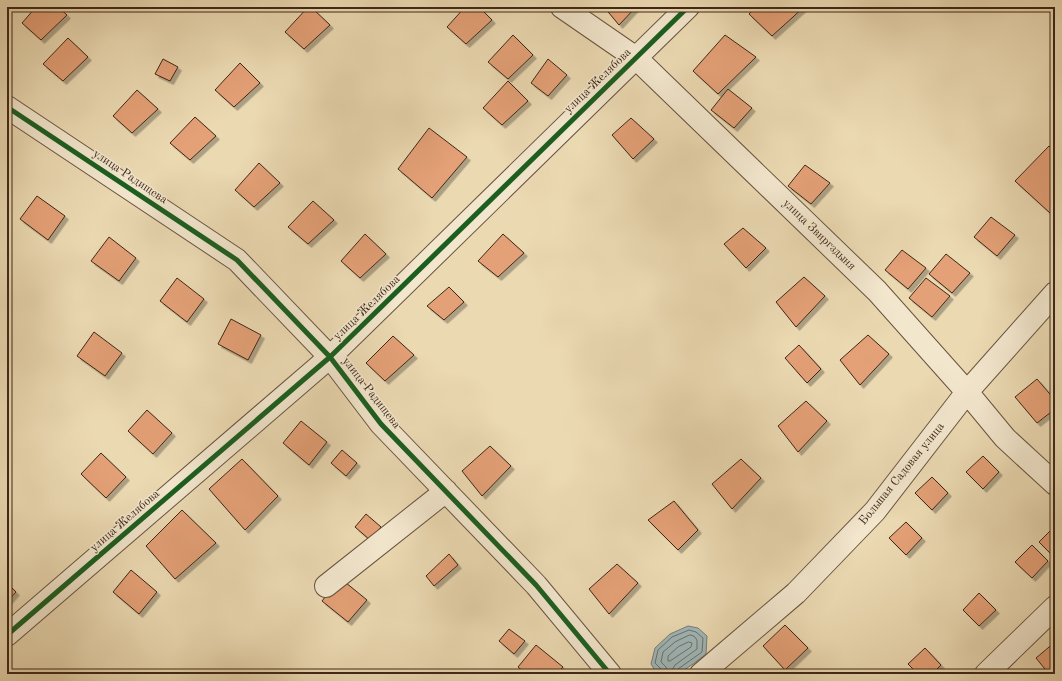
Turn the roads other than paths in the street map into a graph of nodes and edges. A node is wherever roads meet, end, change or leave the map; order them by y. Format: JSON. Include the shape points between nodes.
{"nodes":[{"id":1,"x":562,"y":7,"type":"edge"},
{"id":2,"x":688,"y":7,"type":"edge"},
{"id":3,"x":636,"y":58,"type":"junction"},
{"id":4,"x":7,"y":107,"type":"edge"},
{"id":5,"x":1055,"y":293,"type":"edge"},
{"id":6,"x":330,"y":358,"type":"junction"},
{"id":7,"x":967,"y":392,"type":"junction"},
{"id":8,"x":1055,"y":484,"type":"edge"},
{"id":9,"x":446,"y":491,"type":"junction"},
{"id":10,"x":326,"y":586,"type":"dead end"},
{"id":11,"x":1055,"y":607,"type":"edge"},
{"id":12,"x":7,"y":635,"type":"edge"},
{"id":13,"x":610,"y":674,"type":"edge"},
{"id":14,"x":701,"y":674,"type":"edge"},
{"id":15,"x":986,"y":674,"type":"edge"}],
"edges":[{"from":1,"to":3,"type":"street","name":"улица Звиргздыня"},
{"from":2,"to":3,"type":"street","name":"улица Желябова"},
{"from":3,"to":6,"type":"street","name":"улица Желябова"},
{"from":3,"to":7,"type":"street","name":"улица Звиргздыня","via":[[877,291]]},
{"from":4,"to":6,"type":"street","name":"улица Радищева","via":[[237,260]]},
{"from":5,"to":7,"type":"street","name":"Большая Садовая улица"},
{"from":6,"to":9,"type":"street","name":"улица Радищева","via":[[381,424]]},
{"from":6,"to":12,"type":"street","name":"улица Желябова"},
{"from":7,"to":8,"type":"street","name":"улица Звиргздыня","via":[[1005,438]]},
{"from":7,"to":14,"type":"street","name":"Большая Садовая улица","via":[[875,511],[796,593]]},
{"from":9,"to":10,"type":"street"},
{"from":9,"to":13,"type":"street","name":"улица Радищева","via":[[536,585]]},
{"from":11,"to":15,"type":"street"}]}
